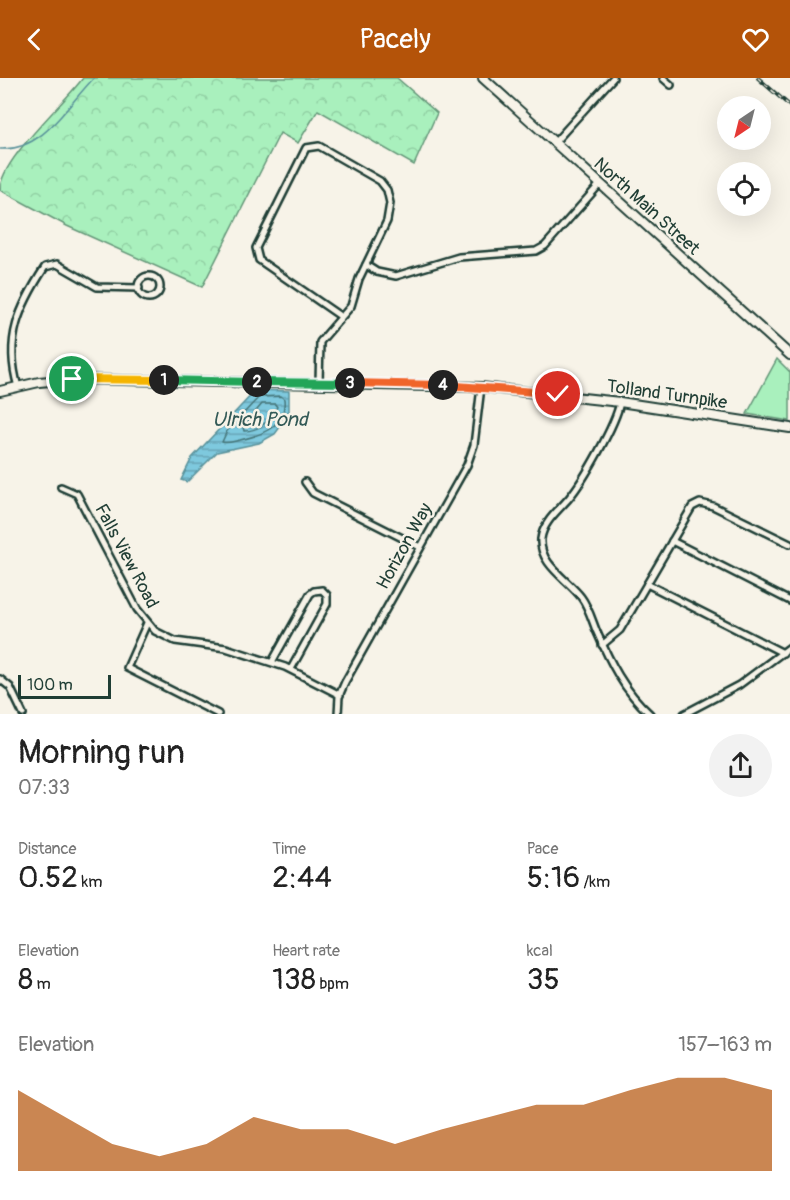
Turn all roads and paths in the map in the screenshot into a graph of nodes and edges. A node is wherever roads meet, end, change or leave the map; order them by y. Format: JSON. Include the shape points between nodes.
{"nodes":[{"id":1,"x":483,"y":78,"type":"edge"},
{"id":2,"x":613,"y":78,"type":"edge"},
{"id":3,"x":663,"y":78,"type":"edge"},
{"id":4,"x":671,"y":85,"type":"dead end"},
{"id":5,"x":554,"y":143,"type":"junction"},
{"id":6,"x":600,"y":184,"type":"junction"},
{"id":7,"x":366,"y":265,"type":"junction"},
{"id":8,"x":139,"y":288,"type":"junction"},
{"id":9,"x":340,"y":316,"type":"junction"},
{"id":10,"x":790,"y":355,"type":"edge"},
{"id":11,"x":319,"y":382,"type":"junction"},
{"id":12,"x":18,"y":387,"type":"junction"},
{"id":13,"x":481,"y":387,"type":"junction"},
{"id":14,"x":0,"y":391,"type":"edge"},
{"id":15,"x":620,"y":402,"type":"junction"},
{"id":16,"x":790,"y":428,"type":"edge"},
{"id":17,"x":305,"y":482,"type":"dead end"},
{"id":18,"x":61,"y":487,"type":"dead end"},
{"id":19,"x":672,"y":541,"type":"junction"},
{"id":20,"x":790,"y":544,"type":"edge"},
{"id":21,"x":420,"y":547,"type":"junction"},
{"id":22,"x":646,"y":584,"type":"junction"},
{"id":23,"x":790,"y":601,"type":"edge"},
{"id":24,"x":147,"y":622,"type":"junction"},
{"id":25,"x":603,"y":645,"type":"junction"},
{"id":26,"x":790,"y":647,"type":"edge"},
{"id":27,"x":783,"y":653,"type":"junction"},
{"id":28,"x":272,"y":662,"type":"junction"},
{"id":29,"x":291,"y":669,"type":"junction"},
{"id":30,"x":0,"y":679,"type":"edge"},
{"id":31,"x":339,"y":695,"type":"junction"},
{"id":32,"x":23,"y":714,"type":"edge"},
{"id":33,"x":218,"y":714,"type":"edge"},
{"id":34,"x":338,"y":714,"type":"edge"},
{"id":35,"x":650,"y":714,"type":"edge"},
{"id":36,"x":684,"y":714,"type":"edge"}],
"edges":[{"from":1,"to":5,"type":"street","name":"North Main Street"},
{"from":2,"to":5,"type":"street"},
{"from":3,"to":4,"type":"street"},
{"from":5,"to":6,"type":"street","name":"North Main Street"},
{"from":6,"to":7,"type":"street","via":[[545,246],[536,251],[459,257],[396,276]]},
{"from":6,"to":10,"type":"street","name":"North Main Street"},
{"from":7,"to":9,"type":"street","via":[[351,306]]},
{"from":7,"to":9,"type":"street","via":[[387,221],[387,190],[380,181],[311,145],[306,148],[256,255]]},
{"from":8,"to":8,"type":"street","via":[[151,298],[160,285],[156,279],[146,277]]},
{"from":8,"to":12,"type":"street","via":[[96,287],[57,264],[45,267],[12,335]]},
{"from":9,"to":11,"type":"street","via":[[321,342]]},
{"from":11,"to":12,"type":"street","name":"Tolland Turnpike","via":[[81,379]]},
{"from":11,"to":13,"type":"street","name":"Tolland Turnpike"},
{"from":12,"to":14,"type":"street","name":"Tolland Turnpike"},
{"from":13,"to":15,"type":"street","name":"Tolland Turnpike"},
{"from":13,"to":21,"type":"street","name":"Horizon Way","via":[[470,460]]},
{"from":15,"to":16,"type":"street","name":"Tolland Turnpike"},
{"from":15,"to":25,"type":"street","via":[[618,415],[571,497],[546,524],[541,538],[544,556],[583,599]]},
{"from":17,"to":21,"type":"street","via":[[311,492]]},
{"from":18,"to":24,"type":"street","name":"Falls View Road","via":[[78,495]]},
{"from":19,"to":20,"type":"street","via":[[692,507],[700,503]]},
{"from":19,"to":22,"type":"street"},
{"from":19,"to":23,"type":"street"},
{"from":21,"to":31,"type":"street","name":"Horizon Way"},
{"from":22,"to":25,"type":"street","via":[[620,630]]},
{"from":22,"to":27,"type":"street"},
{"from":24,"to":28,"type":"street","name":"Falls View Road","via":[[170,639],[226,648]]},
{"from":24,"to":33,"type":"street","via":[[126,663],[127,669]]},
{"from":25,"to":35,"type":"street","via":[[621,681]]},
{"from":26,"to":27,"type":"street"},
{"from":27,"to":36,"type":"street","via":[[740,685]]},
{"from":28,"to":29,"type":"street","name":"Falls View Road"},
{"from":28,"to":29,"type":"street","via":[[310,594],[322,590],[327,595],[327,604]]},
{"from":29,"to":31,"type":"street","name":"Falls View Road"},
{"from":30,"to":32,"type":"street","via":[[10,687]]},
{"from":31,"to":34,"type":"street","name":"Horizon Way"}]}
